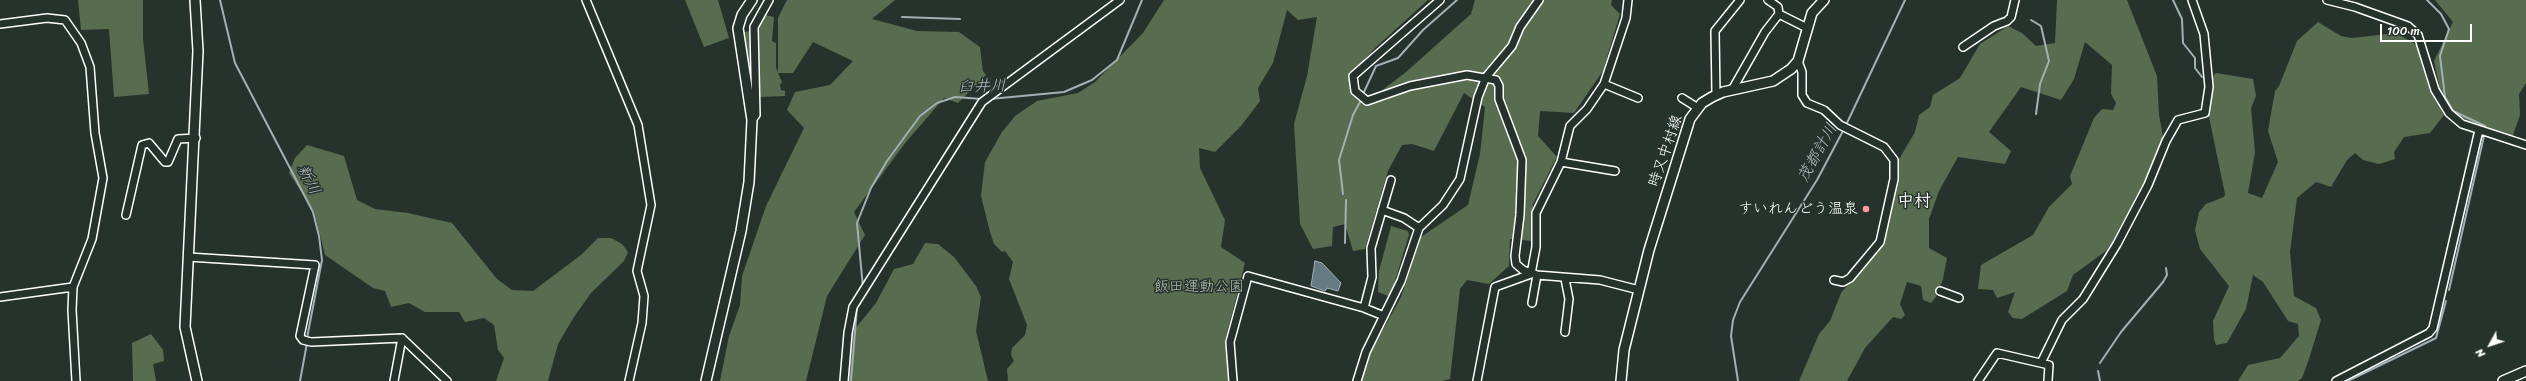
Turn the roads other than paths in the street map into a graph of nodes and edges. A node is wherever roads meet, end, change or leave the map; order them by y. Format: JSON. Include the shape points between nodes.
{"nodes":[{"id":1,"x":195,"y":0,"type":"edge"},
{"id":2,"x":586,"y":0,"type":"edge"},
{"id":3,"x":752,"y":0,"type":"edge"},
{"id":4,"x":769,"y":0,"type":"edge"},
{"id":5,"x":1120,"y":0,"type":"edge"},
{"id":6,"x":1440,"y":0,"type":"edge"},
{"id":7,"x":1539,"y":0,"type":"edge"},
{"id":8,"x":1628,"y":0,"type":"edge"},
{"id":9,"x":1740,"y":0,"type":"edge"},
{"id":10,"x":1768,"y":0,"type":"edge"},
{"id":11,"x":1782,"y":0,"type":"edge"},
{"id":12,"x":1824,"y":0,"type":"edge"},
{"id":13,"x":2015,"y":0,"type":"edge"},
{"id":14,"x":2192,"y":0,"type":"edge"},
{"id":15,"x":2327,"y":0,"type":"edge"},
{"id":16,"x":1778,"y":10,"type":"junction"},
{"id":17,"x":0,"y":24,"type":"edge"},
{"id":18,"x":1807,"y":28,"type":"junction"},
{"id":19,"x":1963,"y":47,"type":"dead end"},
{"id":20,"x":1798,"y":61,"type":"junction"},
{"id":21,"x":1486,"y":77,"type":"junction"},
{"id":22,"x":1604,"y":84,"type":"junction"},
{"id":23,"x":1732,"y":90,"type":"junction"},
{"id":24,"x":1716,"y":95,"type":"junction"},
{"id":25,"x":1638,"y":98,"type":"dead end"},
{"id":26,"x":1682,"y":98,"type":"dead end"},
{"id":27,"x":1698,"y":108,"type":"junction"},
{"id":28,"x":752,"y":120,"type":"junction"},
{"id":29,"x":2479,"y":130,"type":"junction"},
{"id":30,"x":196,"y":138,"type":"junction"},
{"id":31,"x":2526,"y":145,"type":"edge"},
{"id":32,"x":1561,"y":162,"type":"junction"},
{"id":33,"x":1615,"y":171,"type":"dead end"},
{"id":34,"x":1391,"y":180,"type":"dead end"},
{"id":35,"x":1382,"y":210,"type":"junction"},
{"id":36,"x":126,"y":215,"type":"dead end"},
{"id":37,"x":1419,"y":228,"type":"junction"},
{"id":38,"x":188,"y":257,"type":"junction"},
{"id":39,"x":1534,"y":275,"type":"junction"},
{"id":40,"x":1565,"y":279,"type":"junction"},
{"id":41,"x":1834,"y":280,"type":"dead end"},
{"id":42,"x":73,"y":287,"type":"junction"},
{"id":43,"x":1639,"y":290,"type":"junction"},
{"id":44,"x":1940,"y":291,"type":"dead end"},
{"id":45,"x":0,"y":297,"type":"edge"},
{"id":46,"x":1959,"y":298,"type":"dead end"},
{"id":47,"x":1532,"y":303,"type":"dead end"},
{"id":48,"x":1364,"y":308,"type":"junction"},
{"id":49,"x":1384,"y":316,"type":"junction"},
{"id":50,"x":1565,"y":332,"type":"dead end"},
{"id":51,"x":402,"y":338,"type":"junction"},
{"id":52,"x":2042,"y":363,"type":"junction"},
{"id":53,"x":2526,"y":371,"type":"edge"},
{"id":54,"x":76,"y":381,"type":"edge"},
{"id":55,"x":196,"y":381,"type":"edge"},
{"id":56,"x":394,"y":381,"type":"edge"},
{"id":57,"x":447,"y":381,"type":"edge"},
{"id":58,"x":629,"y":381,"type":"edge"},
{"id":59,"x":706,"y":381,"type":"edge"},
{"id":60,"x":844,"y":381,"type":"edge"},
{"id":61,"x":1233,"y":381,"type":"edge"},
{"id":62,"x":1357,"y":381,"type":"edge"},
{"id":63,"x":1477,"y":381,"type":"edge"},
{"id":64,"x":1621,"y":381,"type":"edge"},
{"id":65,"x":1978,"y":381,"type":"edge"},
{"id":66,"x":2048,"y":381,"type":"edge"},
{"id":67,"x":2336,"y":381,"type":"edge"},
{"id":68,"x":2503,"y":381,"type":"edge"}],
"edges":[{"from":1,"to":30,"type":"street","via":[[198,51]]},
{"from":2,"to":58,"type":"street","via":[[637,121],[651,204],[638,271],[644,296],[642,323]]},
{"from":3,"to":28,"type":"street","via":[[742,15],[738,28]]},
{"from":4,"to":28,"type":"street","via":[[754,27],[756,115]]},
{"from":5,"to":60,"type":"street","via":[[982,102],[853,306]]},
{"from":6,"to":21,"type":"street","via":[[1353,76],[1354,91],[1367,101],[1410,86],[1467,75]]},
{"from":7,"to":21,"type":"street","via":[[1520,26],[1512,46]]},
{"from":8,"to":22,"type":"street","via":[[1626,18]]},
{"from":9,"to":24,"type":"street","via":[[1715,31]]},
{"from":10,"to":16,"type":"street"},
{"from":11,"to":16,"type":"street"},
{"from":12,"to":18,"type":"street","name":"時又中村線","via":[[1812,13]]},
{"from":13,"to":19,"type":"street","via":[[2011,17],[2007,21],[1994,26]]},
{"from":14,"to":52,"type":"street","via":[[2204,34],[2209,87],[2205,113],[2178,120],[2117,244],[2083,299],[2062,320]]},
{"from":15,"to":29,"type":"street","via":[[2402,24],[2418,35],[2440,101],[2462,124]]},
{"from":16,"to":18,"type":"street"},
{"from":16,"to":23,"type":"street"},
{"from":17,"to":42,"type":"street","via":[[47,18],[65,20],[88,55],[95,133],[103,178],[92,239]]},
{"from":18,"to":20,"type":"street","name":"時又中村線"},
{"from":20,"to":23,"type":"street","name":"時又中村線","via":[[1782,77],[1773,81]]},
{"from":20,"to":41,"type":"street","via":[[1802,72],[1804,100],[1824,110],[1840,125],[1884,148],[1894,160],[1894,179],[1880,242],[1850,278],[1843,282]]},
{"from":21,"to":37,"type":"street","via":[[1478,97],[1460,179],[1443,205]]},
{"from":21,"to":39,"type":"street","via":[[1496,80],[1499,86],[1499,99],[1522,160],[1520,215],[1515,256],[1516,264]]},
{"from":22,"to":25,"type":"street"},
{"from":22,"to":32,"type":"street","via":[[1587,109],[1570,126]]},
{"from":23,"to":24,"type":"street","name":"時又中村線"},
{"from":24,"to":27,"type":"street","name":"時又中村線"},
{"from":26,"to":27,"type":"street"},
{"from":27,"to":43,"type":"street","name":"時又中村線","via":[[1690,119],[1682,141]]},
{"from":28,"to":59,"type":"street","via":[[749,182],[741,231]]},
{"from":29,"to":31,"type":"street"},
{"from":29,"to":67,"type":"street","via":[[2433,328],[2429,333]]},
{"from":30,"to":36,"type":"street","via":[[178,139],[168,162],[165,162],[149,143],[142,145]]},
{"from":30,"to":38,"type":"street"},
{"from":32,"to":33,"type":"street"},
{"from":32,"to":39,"type":"street","via":[[1536,213]]},
{"from":34,"to":35,"type":"street"},
{"from":35,"to":37,"type":"street","via":[[1404,218]]},
{"from":35,"to":48,"type":"street","via":[[1371,248],[1372,277]]},
{"from":37,"to":49,"type":"street","via":[[1401,281]]},
{"from":38,"to":51,"type":"street","via":[[315,265],[300,336],[303,340],[311,342]]},
{"from":38,"to":55,"type":"street","via":[[185,327]]},
{"from":39,"to":40,"type":"street"},
{"from":39,"to":47,"type":"street"},
{"from":39,"to":63,"type":"street","via":[[1496,287]]},
{"from":40,"to":43,"type":"street","via":[[1600,280]]},
{"from":40,"to":50,"type":"street","via":[[1569,299]]},
{"from":42,"to":45,"type":"street"},
{"from":42,"to":54,"type":"street"},
{"from":43,"to":64,"type":"street","name":"時又中村線","via":[[1624,350]]},
{"from":44,"to":46,"type":"street"},
{"from":48,"to":49,"type":"street"},
{"from":48,"to":61,"type":"street","via":[[1248,276],[1230,342]]},
{"from":49,"to":62,"type":"street","via":[[1366,352]]},
{"from":51,"to":56,"type":"street"},
{"from":51,"to":57,"type":"street"},
{"from":52,"to":65,"type":"street","via":[[1997,353]]},
{"from":52,"to":66,"type":"street","via":[[2049,365]]},
{"from":53,"to":68,"type":"street"}]}
